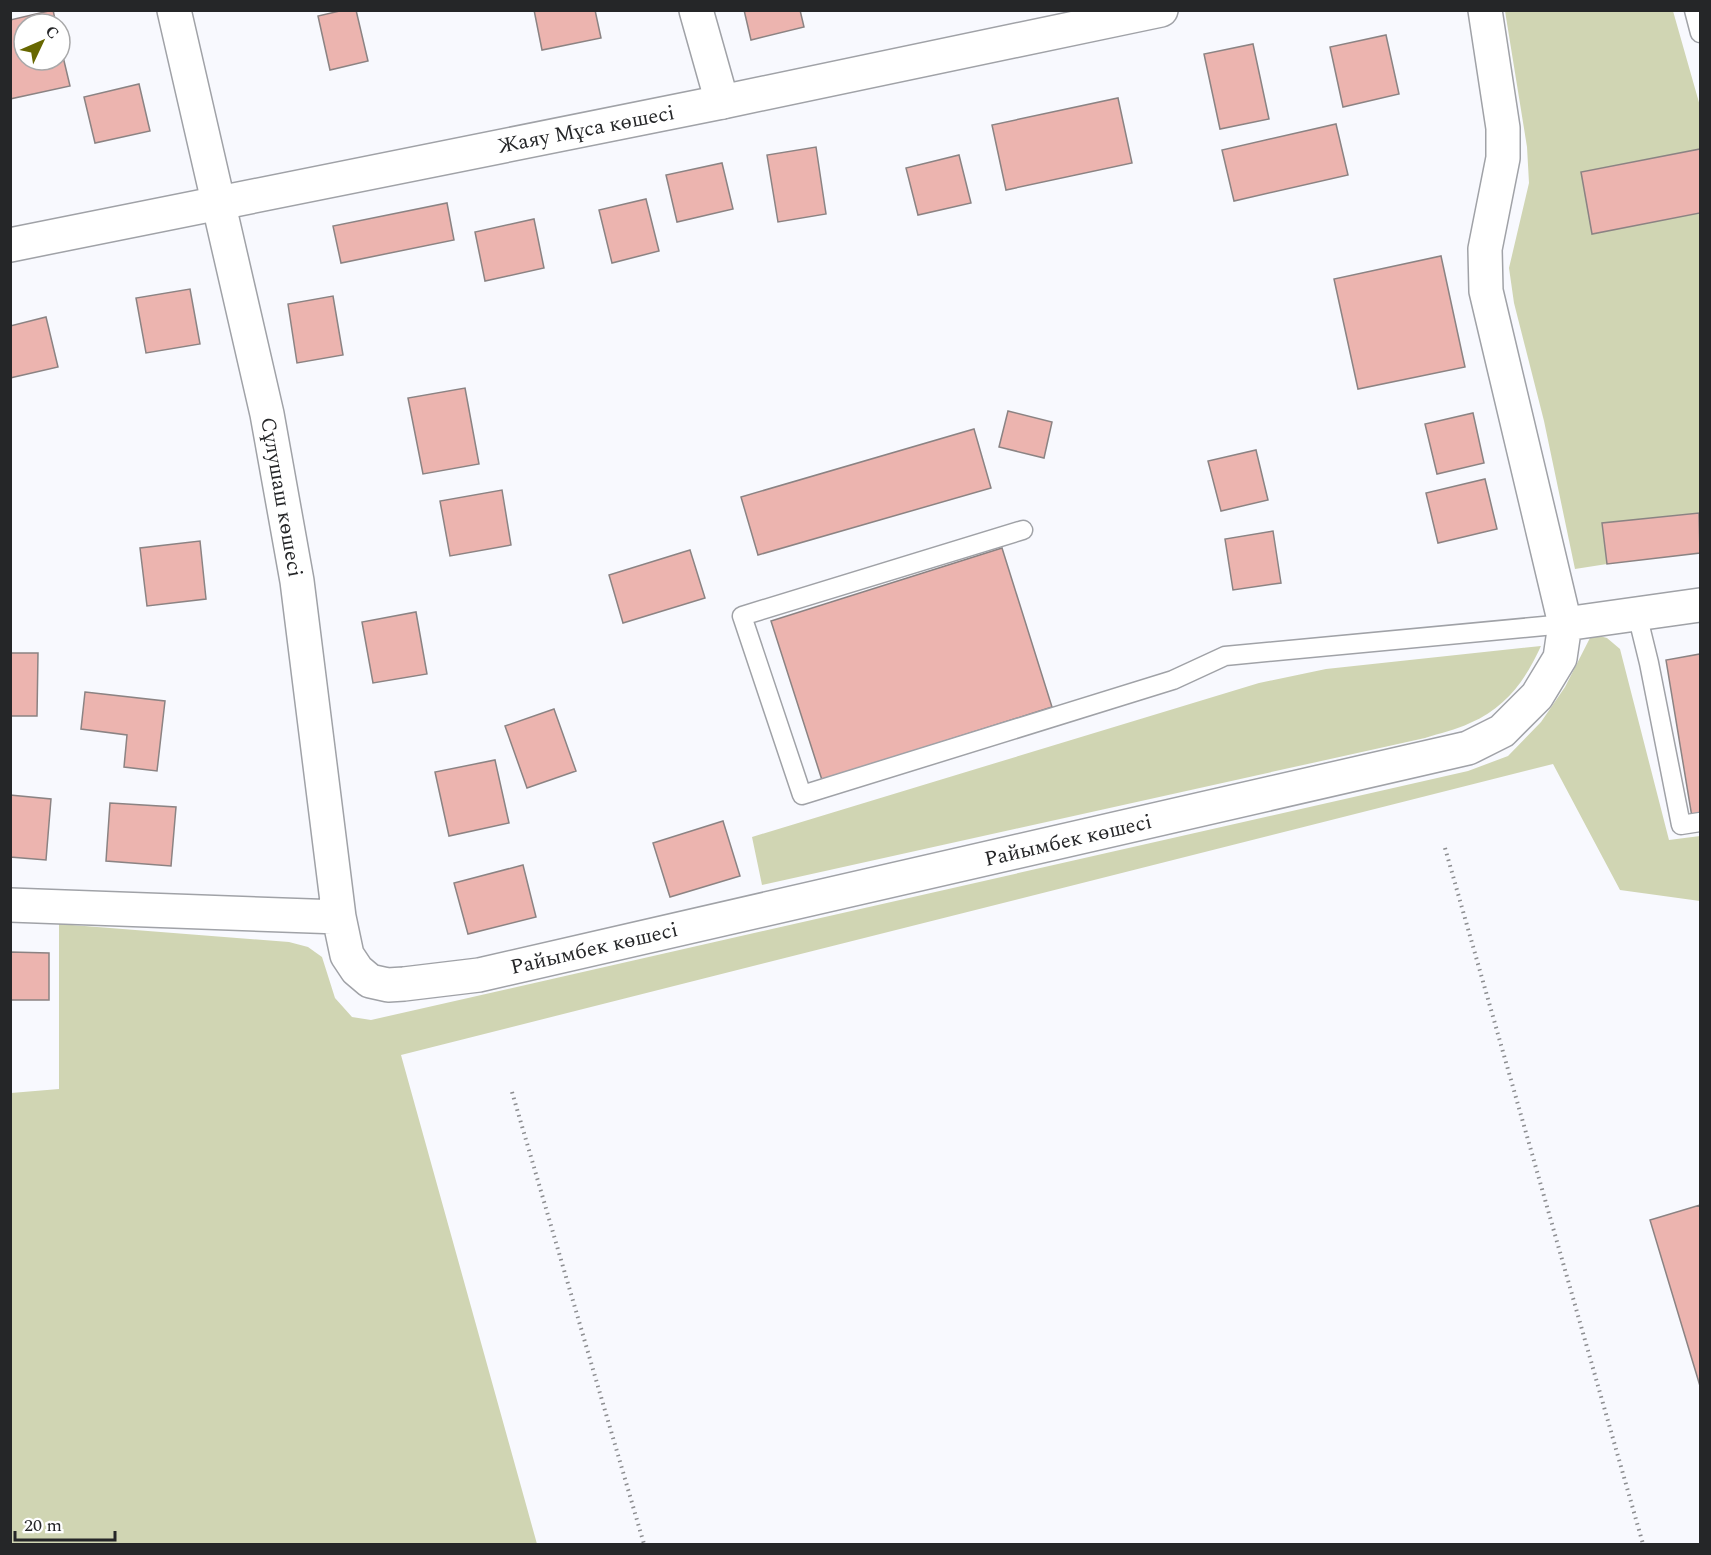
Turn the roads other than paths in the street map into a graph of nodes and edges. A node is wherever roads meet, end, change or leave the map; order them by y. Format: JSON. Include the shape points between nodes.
{"nodes":[{"id":1,"x":174,"y":10,"type":"edge"},
{"id":2,"x":696,"y":10,"type":"edge"},
{"id":3,"x":1161,"y":10,"type":"edge"},
{"id":4,"x":1485,"y":10,"type":"edge"},
{"id":5,"x":1694,"y":10,"type":"edge"},
{"id":6,"x":1701,"y":33,"type":"edge"},
{"id":7,"x":722,"y":102,"type":"junction"},
{"id":8,"x":220,"y":202,"type":"junction"},
{"id":9,"x":10,"y":245,"type":"edge"},
{"id":10,"x":1023,"y":530,"type":"dead end"},
{"id":11,"x":1701,"y":605,"type":"edge"},
{"id":12,"x":1637,"y":614,"type":"junction"},
{"id":13,"x":1565,"y":624,"type":"junction"},
{"id":14,"x":1701,"y":822,"type":"edge"},
{"id":15,"x":10,"y":906,"type":"edge"},
{"id":16,"x":339,"y":917,"type":"junction"},
{"id":17,"x":370,"y":981,"type":"joint"}],
"edges":[{"from":1,"to":8,"type":"street","name":"Сұлушаш көшесі"},
{"from":2,"to":7,"type":"street"},
{"from":3,"to":7,"type":"street","name":"Жаяу Мұса көшесі"},
{"from":4,"to":13,"type":"street","via":[[1503,128],[1503,158],[1485,249],[1486,291]]},
{"from":5,"to":6,"type":"lane"},
{"from":7,"to":8,"type":"street","name":"Жаяу Мұса көшесі"},
{"from":8,"to":9,"type":"street","name":"Жаяу Мұса көшесі"},
{"from":8,"to":16,"type":"street","name":"Сұлушаш көшесі","via":[[267,414],[297,581]]},
{"from":10,"to":13,"type":"lane","via":[[742,616],[802,795],[1173,680],[1225,656]]},
{"from":11,"to":12,"type":"street"},
{"from":12,"to":13,"type":"street"},
{"from":12,"to":14,"type":"lane","via":[[1680,825]]},
{"from":13,"to":17,"type":"street","name":"Райымбек көшесі","via":[[1560,658],[1537,696],[1502,731],[1468,748],[479,975],[388,985]]},
{"from":15,"to":16,"type":"street"},
{"from":16,"to":17,"type":"street","name":"Сұлушаш көшесі","via":[[347,955]]}]}
